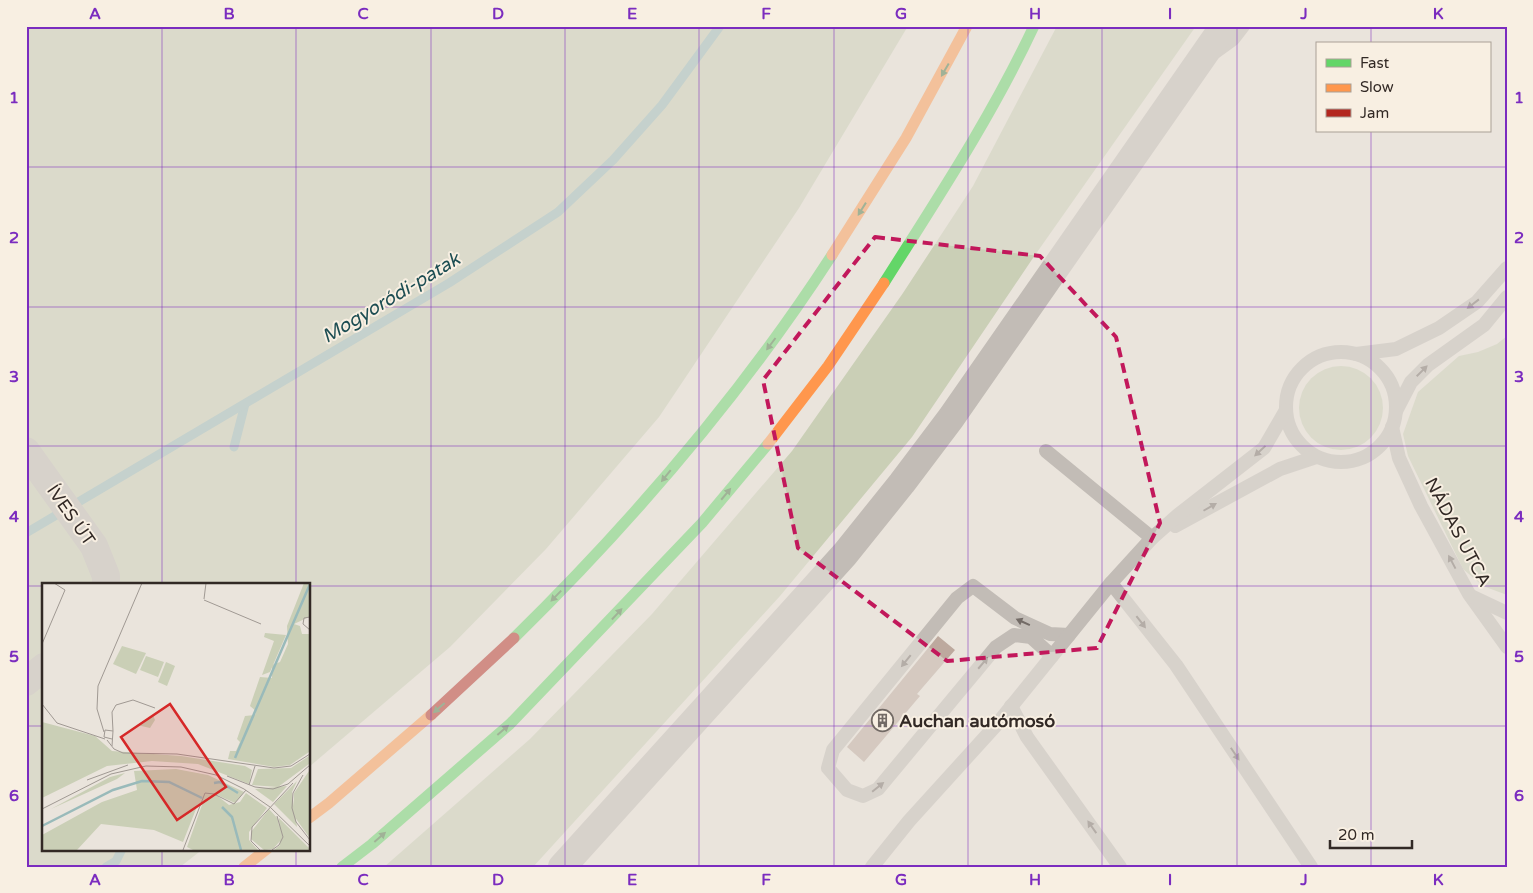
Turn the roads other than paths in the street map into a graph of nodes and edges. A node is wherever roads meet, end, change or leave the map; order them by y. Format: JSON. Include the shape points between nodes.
{"nodes":[{"id":1,"x":967,"y":26,"type":"edge"},
{"id":2,"x":1034,"y":26,"type":"edge"},
{"id":3,"x":1224,"y":26,"type":"edge"},
{"id":4,"x":1243,"y":26,"type":"edge"},
{"id":5,"x":1198,"y":64,"type":"junction"},
{"id":6,"x":1507,"y":268,"type":"edge"},
{"id":7,"x":1507,"y":297,"type":"edge"},
{"id":8,"x":1507,"y":309,"type":"edge"},
{"id":9,"x":1484,"y":325,"type":"junction"},
{"id":10,"x":1355,"y":354,"type":"junction"},
{"id":11,"x":1286,"y":410,"type":"junction"},
{"id":12,"x":1396,"y":411,"type":"junction"},
{"id":13,"x":1392,"y":427,"type":"junction"},
{"id":14,"x":26,"y":451,"type":"edge"},
{"id":15,"x":1046,"y":451,"type":"dead end"},
{"id":16,"x":1316,"y":456,"type":"junction"},
{"id":17,"x":1152,"y":538,"type":"junction"},
{"id":18,"x":106,"y":583,"type":"edge"},
{"id":19,"x":1111,"y":583,"type":"junction"},
{"id":20,"x":1469,"y":594,"type":"junction"},
{"id":21,"x":1507,"y":613,"type":"edge"},
{"id":22,"x":1069,"y":636,"type":"junction"},
{"id":23,"x":1507,"y":647,"type":"edge"},
{"id":24,"x":1052,"y":656,"type":"junction"},
{"id":25,"x":42,"y":669,"type":"edge"},
{"id":26,"x":26,"y":682,"type":"edge"},
{"id":27,"x":1011,"y":706,"type":"junction"},
{"id":28,"x":310,"y":817,"type":"edge"},
{"id":29,"x":266,"y":850,"type":"edge"},
{"id":30,"x":244,"y":867,"type":"edge"},
{"id":31,"x":342,"y":867,"type":"edge"},
{"id":32,"x":562,"y":867,"type":"edge"},
{"id":33,"x":872,"y":867,"type":"edge"},
{"id":34,"x":1120,"y":867,"type":"edge"},
{"id":35,"x":1312,"y":867,"type":"edge"}],
"edges":[{"from":1,"to":28,"type":"highway","one_way":true,"via":[[902,146],[843,238],[772,342],[648,498],[549,604],[464,686]]},
{"from":31,"to":2,"type":"highway","one_way":true,"via":[[510,724],[702,523],[771,440],[828,366],[912,239],[1002,90]]},
{"from":3,"to":5,"type":"street"},
{"from":4,"to":5,"type":"lane","via":[[1233,39]]},
{"from":5,"to":32,"type":"street","via":[[951,418],[897,490],[845,554]]},
{"from":6,"to":10,"type":"lane","one_way":true,"via":[[1477,302],[1439,328],[1396,349]]},
{"from":7,"to":9,"type":"lane"},
{"from":8,"to":9,"type":"lane"},
{"from":12,"to":9,"type":"lane","one_way":true,"via":[[1411,382],[1428,365]]},
{"from":10,"to":11,"type":"lane","via":[[1331,353],[1309,362],[1293,379],[1287,394]]},
{"from":10,"to":12,"type":"lane","via":[[1377,366],[1388,379]]},
{"from":11,"to":16,"type":"lane","via":[[1294,438]]},
{"from":11,"to":17,"type":"lane","one_way":true,"via":[[1264,448]]},
{"from":12,"to":13,"type":"lane"},
{"from":13,"to":16,"type":"lane","via":[[1385,441],[1362,458],[1344,463]]},
{"from":20,"to":13,"type":"lane","name":"NÁDAS UTCA","one_way":true,"via":[[1398,458]]},
{"from":14,"to":18,"type":"street","name":"ÍVES ÚT","via":[[94,546]]},
{"from":15,"to":17,"type":"lane"},
{"from":17,"to":16,"type":"lane","one_way":true,"via":[[1280,469]]},
{"from":17,"to":19,"type":"lane"},
{"from":19,"to":22,"type":"lane"},
{"from":19,"to":35,"type":"lane","one_way":true,"via":[[1176,665]]},
{"from":20,"to":21,"type":"lane"},
{"from":20,"to":23,"type":"lane","name":"NÁDAS UTCA"},
{"from":22,"to":24,"type":"lane"},
{"from":22,"to":24,"type":"lane","one_way":true,"via":[[1050,634],[1015,618],[973,586],[957,598],[833,750],[828,768],[847,790],[863,796],[878,789],[996,647],[1014,635],[1031,636]]},
{"from":24,"to":27,"type":"lane"},
{"from":25,"to":26,"type":"street"},
{"from":27,"to":33,"type":"lane"},
{"from":34,"to":27,"type":"lane","one_way":true,"via":[[1027,737]]},
{"from":29,"to":30,"type":"highway"}]}
